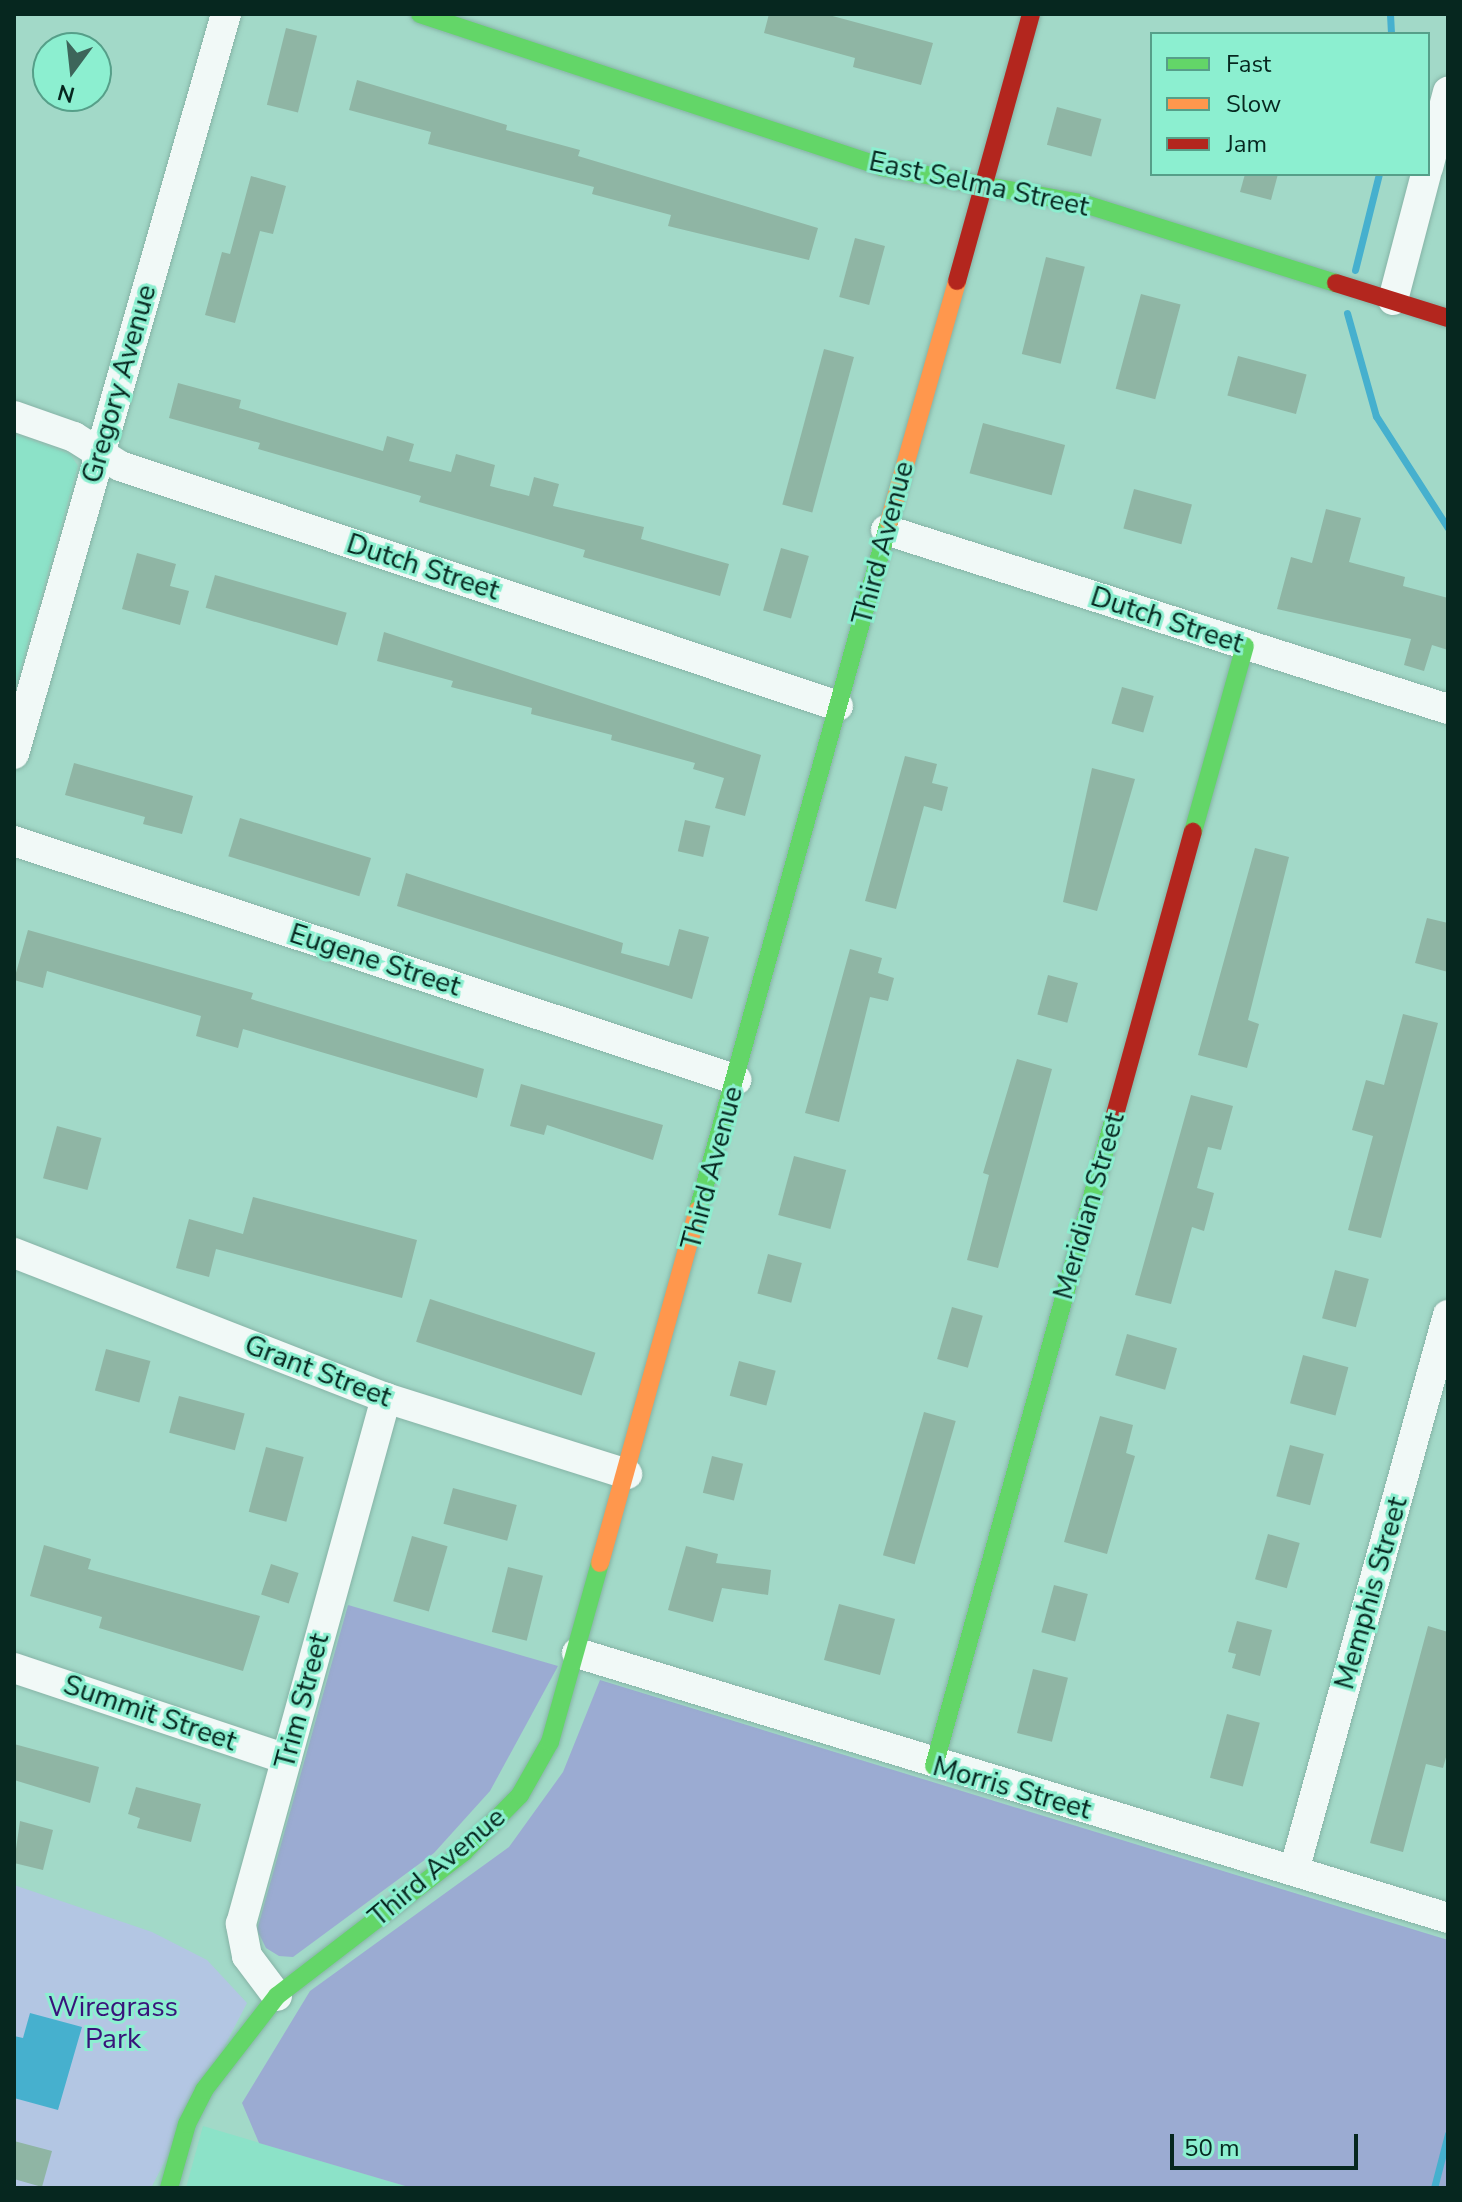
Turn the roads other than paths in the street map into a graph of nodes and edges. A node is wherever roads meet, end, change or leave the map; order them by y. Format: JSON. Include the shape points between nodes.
{"nodes":[{"id":1,"x":226,"y":14,"type":"edge"},
{"id":2,"x":420,"y":14,"type":"edge"},
{"id":3,"x":1031,"y":14,"type":"edge"},
{"id":4,"x":1448,"y":92,"type":"edge"},
{"id":5,"x":1430,"y":160,"type":"edge"},
{"id":6,"x":1425,"y":176,"type":"edge"},
{"id":7,"x":985,"y":182,"type":"junction"},
{"id":8,"x":1393,"y":300,"type":"junction"},
{"id":9,"x":1448,"y":318,"type":"edge"},
{"id":10,"x":14,"y":416,"type":"edge"},
{"id":11,"x":99,"y":453,"type":"junction"},
{"id":12,"x":886,"y":530,"type":"junction"},
{"id":13,"x":1245,"y":646,"type":"junction"},
{"id":14,"x":838,"y":706,"type":"junction"},
{"id":15,"x":1448,"y":709,"type":"edge"},
{"id":16,"x":14,"y":754,"type":"edge"},
{"id":17,"x":14,"y":841,"type":"edge"},
{"id":18,"x":737,"y":1080,"type":"junction"},
{"id":19,"x":14,"y":1253,"type":"edge"},
{"id":20,"x":1448,"y":1315,"type":"edge"},
{"id":21,"x":386,"y":1398,"type":"junction"},
{"id":22,"x":627,"y":1474,"type":"junction"},
{"id":23,"x":577,"y":1653,"type":"junction"},
{"id":24,"x":14,"y":1668,"type":"edge"},
{"id":25,"x":286,"y":1759,"type":"junction"},
{"id":26,"x":934,"y":1766,"type":"junction"},
{"id":27,"x":1294,"y":1871,"type":"junction"},
{"id":28,"x":1448,"y":1918,"type":"edge"},
{"id":29,"x":277,"y":1996,"type":"junction"},
{"id":30,"x":169,"y":2188,"type":"edge"}],
"edges":[{"from":1,"to":11,"type":"street","name":"Gregory Avenue"},
{"from":2,"to":7,"type":"street","name":"East Selma Street","via":[[882,167],[941,181]]},
{"from":3,"to":7,"type":"street","name":"Third Avenue"},
{"from":4,"to":5,"type":"street"},
{"from":6,"to":8,"type":"street"},
{"from":7,"to":8,"type":"street","name":"East Selma Street","via":[[1085,204]]},
{"from":7,"to":12,"type":"street","name":"Third Avenue"},
{"from":8,"to":9,"type":"street","name":"East Selma Street"},
{"from":10,"to":11,"type":"street","name":"Dutch Street","via":[[74,437]]},
{"from":11,"to":14,"type":"street","name":"Dutch Street","via":[[120,466]]},
{"from":11,"to":16,"type":"street","name":"Gregory Avenue"},
{"from":12,"to":13,"type":"street","name":"Dutch Street"},
{"from":12,"to":14,"type":"street","name":"Third Avenue"},
{"from":13,"to":15,"type":"street","name":"Dutch Street"},
{"from":13,"to":26,"type":"street","name":"Meridian Street"},
{"from":14,"to":18,"type":"street","name":"Third Avenue"},
{"from":17,"to":18,"type":"street","name":"Eugene Street"},
{"from":18,"to":22,"type":"street","name":"Third Avenue"},
{"from":19,"to":21,"type":"street","name":"Grant Street"},
{"from":20,"to":27,"type":"street","name":"Memphis Street"},
{"from":21,"to":22,"type":"street","name":"Grant Street"},
{"from":21,"to":25,"type":"street","name":"Trim Street"},
{"from":22,"to":23,"type":"street","name":"Third Avenue"},
{"from":23,"to":26,"type":"street","name":"Morris Street"},
{"from":23,"to":29,"type":"street","name":"Third Avenue","via":[[550,1742],[520,1795],[464,1852]]},
{"from":24,"to":25,"type":"street","name":"Summit Street"},
{"from":25,"to":29,"type":"street","name":"Trim Street","via":[[241,1924],[247,1956]]},
{"from":26,"to":27,"type":"street","name":"Morris Street"},
{"from":27,"to":28,"type":"street","name":"Morris Street"},
{"from":29,"to":30,"type":"street","name":"Third Avenue","via":[[204,2090],[182,2137]]}]}
